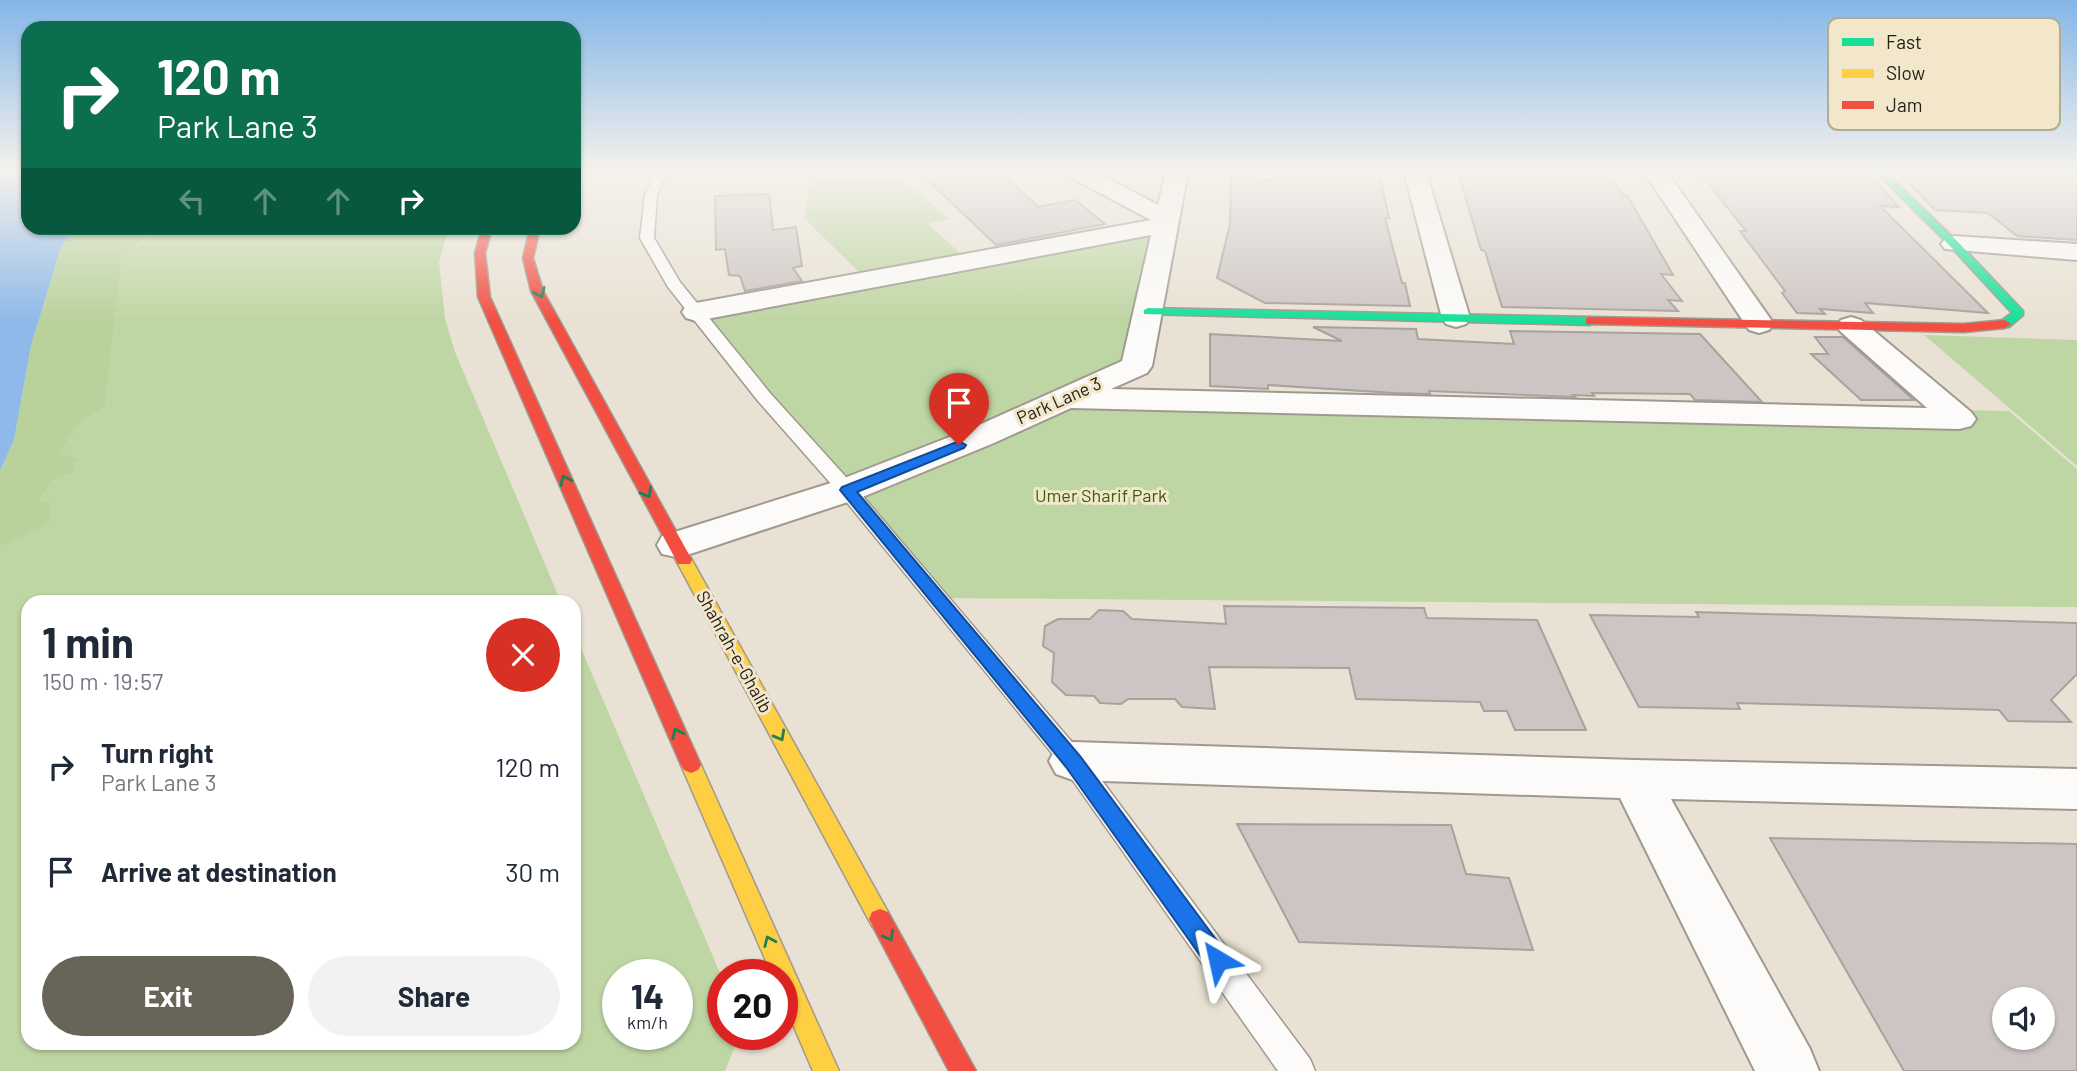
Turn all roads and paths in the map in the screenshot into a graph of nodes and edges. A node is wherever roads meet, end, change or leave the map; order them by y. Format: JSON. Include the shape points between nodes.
{"nodes":[{"id":1,"x":648,"y":222,"type":"edge"},
{"id":2,"x":1167,"y":222,"type":"joint"},
{"id":3,"x":1429,"y":222,"type":"edge"},
{"id":4,"x":1689,"y":222,"type":"edge"},
{"id":5,"x":1932,"y":222,"type":"edge"},
{"id":6,"x":485,"y":235,"type":"edge"},
{"id":7,"x":533,"y":235,"type":"edge"},
{"id":8,"x":1954,"y":244,"type":"junction"},
{"id":9,"x":2077,"y":252,"type":"edge"},
{"id":10,"x":696,"y":312,"type":"junction"},
{"id":11,"x":1148,"y":312,"type":"junction"},
{"id":12,"x":1456,"y":318,"type":"junction"},
{"id":13,"x":1759,"y":324,"type":"junction"},
{"id":14,"x":1851,"y":326,"type":"junction"},
{"id":15,"x":1067,"y":398,"type":"junction"},
{"id":16,"x":847,"y":490,"type":"junction"},
{"id":17,"x":676,"y":545,"type":"junction"},
{"id":18,"x":1073,"y":761,"type":"junction"},
{"id":19,"x":1635,"y":779,"type":"junction"},
{"id":20,"x":2077,"y":789,"type":"edge"},
{"id":21,"x":826,"y":1071,"type":"edge"},
{"id":22,"x":963,"y":1071,"type":"edge"},
{"id":23,"x":1298,"y":1071,"type":"edge"},
{"id":24,"x":1788,"y":1071,"type":"edge"}],
"edges":[{"from":1,"to":10,"type":"lane","via":[[647,238],[673,284]]},
{"from":2,"to":10,"type":"street"},
{"from":2,"to":11,"type":"street","name":"Park Lane 3"},
{"from":3,"to":12,"type":"street"},
{"from":4,"to":13,"type":"street"},
{"from":5,"to":8,"type":"main road"},
{"from":21,"to":6,"type":"main road","one_way":true,"via":[[484,297],[480,253]]},
{"from":7,"to":17,"type":"main road","name":"Shahrah-e-Ghalib","one_way":true,"via":[[528,258],[537,290]]},
{"from":8,"to":9,"type":"street"},
{"from":8,"to":14,"type":"main road","via":[[2019,313],[2014,322],[1964,328]]},
{"from":10,"to":16,"type":"lane"},
{"from":11,"to":12,"type":"main road"},
{"from":11,"to":15,"type":"street","name":"Park Lane 3","via":[[1136,366]]},
{"from":12,"to":13,"type":"main road"},
{"from":13,"to":14,"type":"main road"},
{"from":14,"to":15,"type":"street","via":[[1959,419]]},
{"from":15,"to":16,"type":"street","name":"Park Lane 3"},
{"from":16,"to":17,"type":"street","name":"Park Lane 3"},
{"from":16,"to":18,"type":"lane"},
{"from":17,"to":22,"type":"main road","name":"Shahrah-e-Ghalib","one_way":true},
{"from":18,"to":19,"type":"street"},
{"from":18,"to":23,"type":"lane"},
{"from":19,"to":20,"type":"street"},
{"from":19,"to":24,"type":"street"}]}
